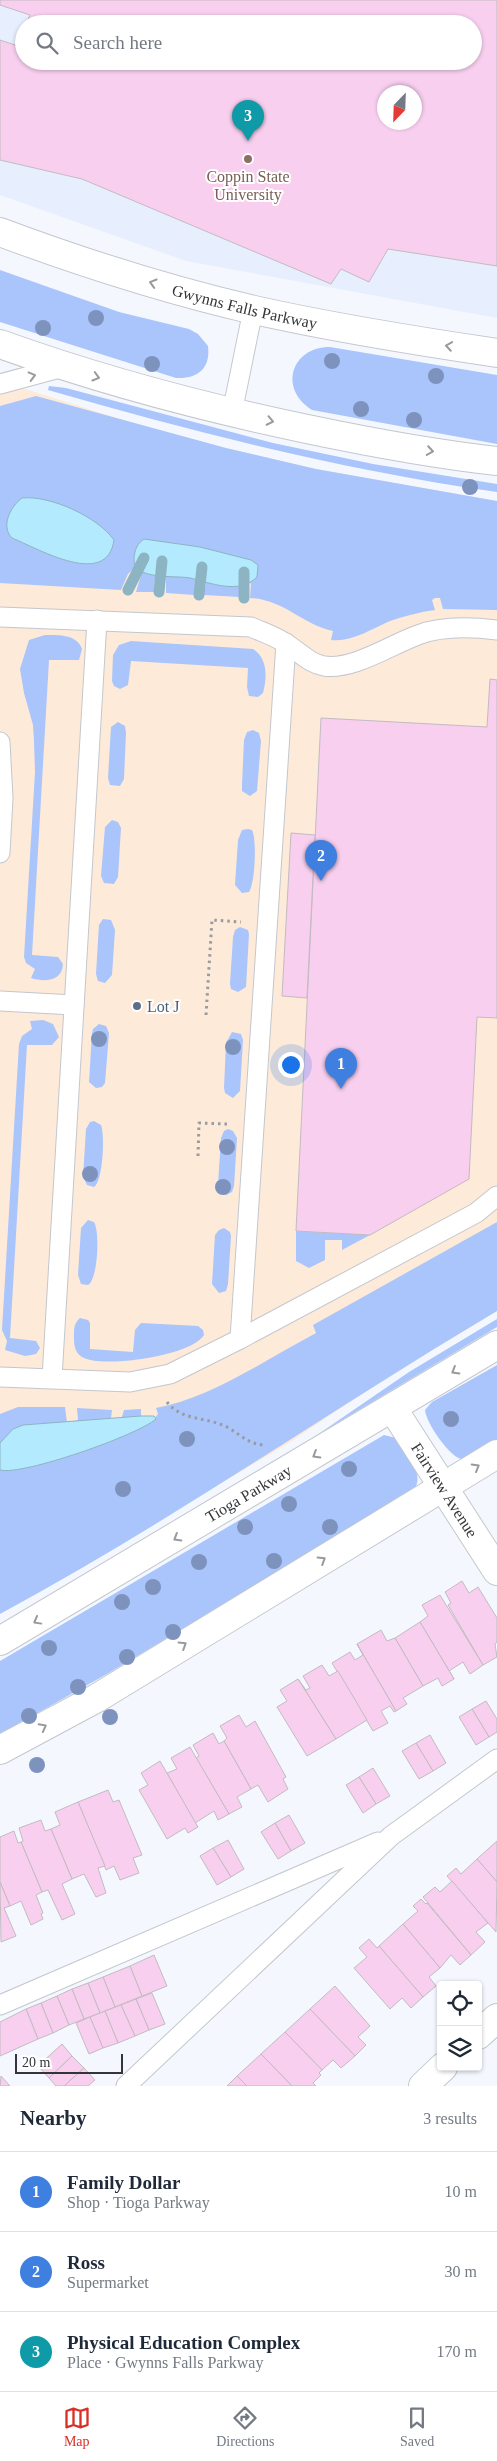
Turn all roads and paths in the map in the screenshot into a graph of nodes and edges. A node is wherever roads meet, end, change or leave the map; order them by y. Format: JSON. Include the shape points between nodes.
{"nodes":[{"id":1,"x":0,"y":232,"type":"edge"},
{"id":2,"x":253,"y":310,"type":"junction"},
{"id":3,"x":0,"y":344,"type":"edge"},
{"id":4,"x":497,"y":353,"type":"edge"},
{"id":5,"x":63,"y":367,"type":"junction"},
{"id":6,"x":0,"y":384,"type":"edge"},
{"id":7,"x":232,"y":413,"type":"junction"},
{"id":8,"x":497,"y":461,"type":"edge"},
{"id":9,"x":0,"y":618,"type":"edge"},
{"id":10,"x":97,"y":620,"type":"junction"},
{"id":11,"x":497,"y":630,"type":"edge"},
{"id":12,"x":286,"y":643,"type":"junction"},
{"id":13,"x":0,"y":742,"type":"edge"},
{"id":14,"x":0,"y":854,"type":"edge"},
{"id":15,"x":267,"y":923,"type":"junction"},
{"id":16,"x":0,"y":1001,"type":"edge"},
{"id":17,"x":74,"y":1005,"type":"junction"},
{"id":18,"x":206,"y":1015,"type":"dead end"},
{"id":19,"x":497,"y":1196,"type":"edge"},
{"id":20,"x":240,"y":1340,"type":"junction"},
{"id":21,"x":497,"y":1346,"type":"edge"},
{"id":22,"x":0,"y":1377,"type":"edge"},
{"id":23,"x":52,"y":1378,"type":"junction"},
{"id":24,"x":166,"y":1401,"type":"dead end"},
{"id":25,"x":393,"y":1409,"type":"junction"},
{"id":26,"x":271,"y":1445,"type":"dead end"},
{"id":27,"x":497,"y":1454,"type":"edge"},
{"id":28,"x":444,"y":1485,"type":"junction"},
{"id":29,"x":497,"y":1571,"type":"edge"},
{"id":30,"x":0,"y":1641,"type":"edge"},
{"id":31,"x":0,"y":1750,"type":"edge"},
{"id":32,"x":497,"y":1759,"type":"edge"},
{"id":33,"x":391,"y":1836,"type":"junction"},
{"id":34,"x":0,"y":2005,"type":"edge"},
{"id":35,"x":497,"y":2018,"type":"edge"},
{"id":36,"x":482,"y":2031,"type":"edge"},
{"id":37,"x":439,"y":2071,"type":"edge"},
{"id":38,"x":126,"y":2086,"type":"edge"},
{"id":39,"x":423,"y":2086,"type":"edge"}],
"edges":[{"from":2,"to":1,"type":"street","name":"Gwynns Falls Parkway","one_way":true,"via":[[92,265]]},
{"from":4,"to":2,"type":"street","name":"Gwynns Falls Parkway","one_way":true,"via":[[378,335]]},
{"from":2,"to":7,"type":"lane"},
{"from":3,"to":5,"type":"street"},
{"from":6,"to":5,"type":"lane","one_way":true},
{"from":5,"to":7,"type":"street","one_way":true},
{"from":7,"to":8,"type":"street","one_way":true,"via":[[352,438]]},
{"from":9,"to":10,"type":"lane"},
{"from":10,"to":12,"type":"lane","via":[[251,627]]},
{"from":10,"to":17,"type":"lane"},
{"from":11,"to":12,"type":"lane","via":[[450,629],[419,634],[368,656],[332,666],[314,663]]},
{"from":12,"to":15,"type":"lane"},
{"from":13,"to":14,"type":"lane","via":[[3,798]]},
{"from":15,"to":18,"type":"path","via":[[212,920]]},
{"from":15,"to":20,"type":"lane"},
{"from":16,"to":17,"type":"lane"},
{"from":17,"to":23,"type":"lane"},
{"from":19,"to":20,"type":"lane","via":[[476,1213]]},
{"from":20,"to":23,"type":"lane","via":[[170,1374],[151,1379],[130,1382]]},
{"from":21,"to":25,"type":"street","name":"Tioga Parkway","one_way":true},
{"from":22,"to":23,"type":"lane"},
{"from":24,"to":26,"type":"path","via":[[175,1411],[226,1427],[248,1442]]},
{"from":25,"to":28,"type":"street","name":"Fairview Avenue"},
{"from":25,"to":30,"type":"street","name":"Tioga Parkway","one_way":true},
{"from":28,"to":27,"type":"street","one_way":true},
{"from":28,"to":29,"type":"street","name":"Fairview Avenue"},
{"from":31,"to":28,"type":"street","one_way":true,"via":[[97,1698]]},
{"from":32,"to":33,"type":"lane"},
{"from":33,"to":34,"type":"lane"},
{"from":33,"to":38,"type":"lane"},
{"from":35,"to":36,"type":"street"},
{"from":37,"to":39,"type":"street"}]}
